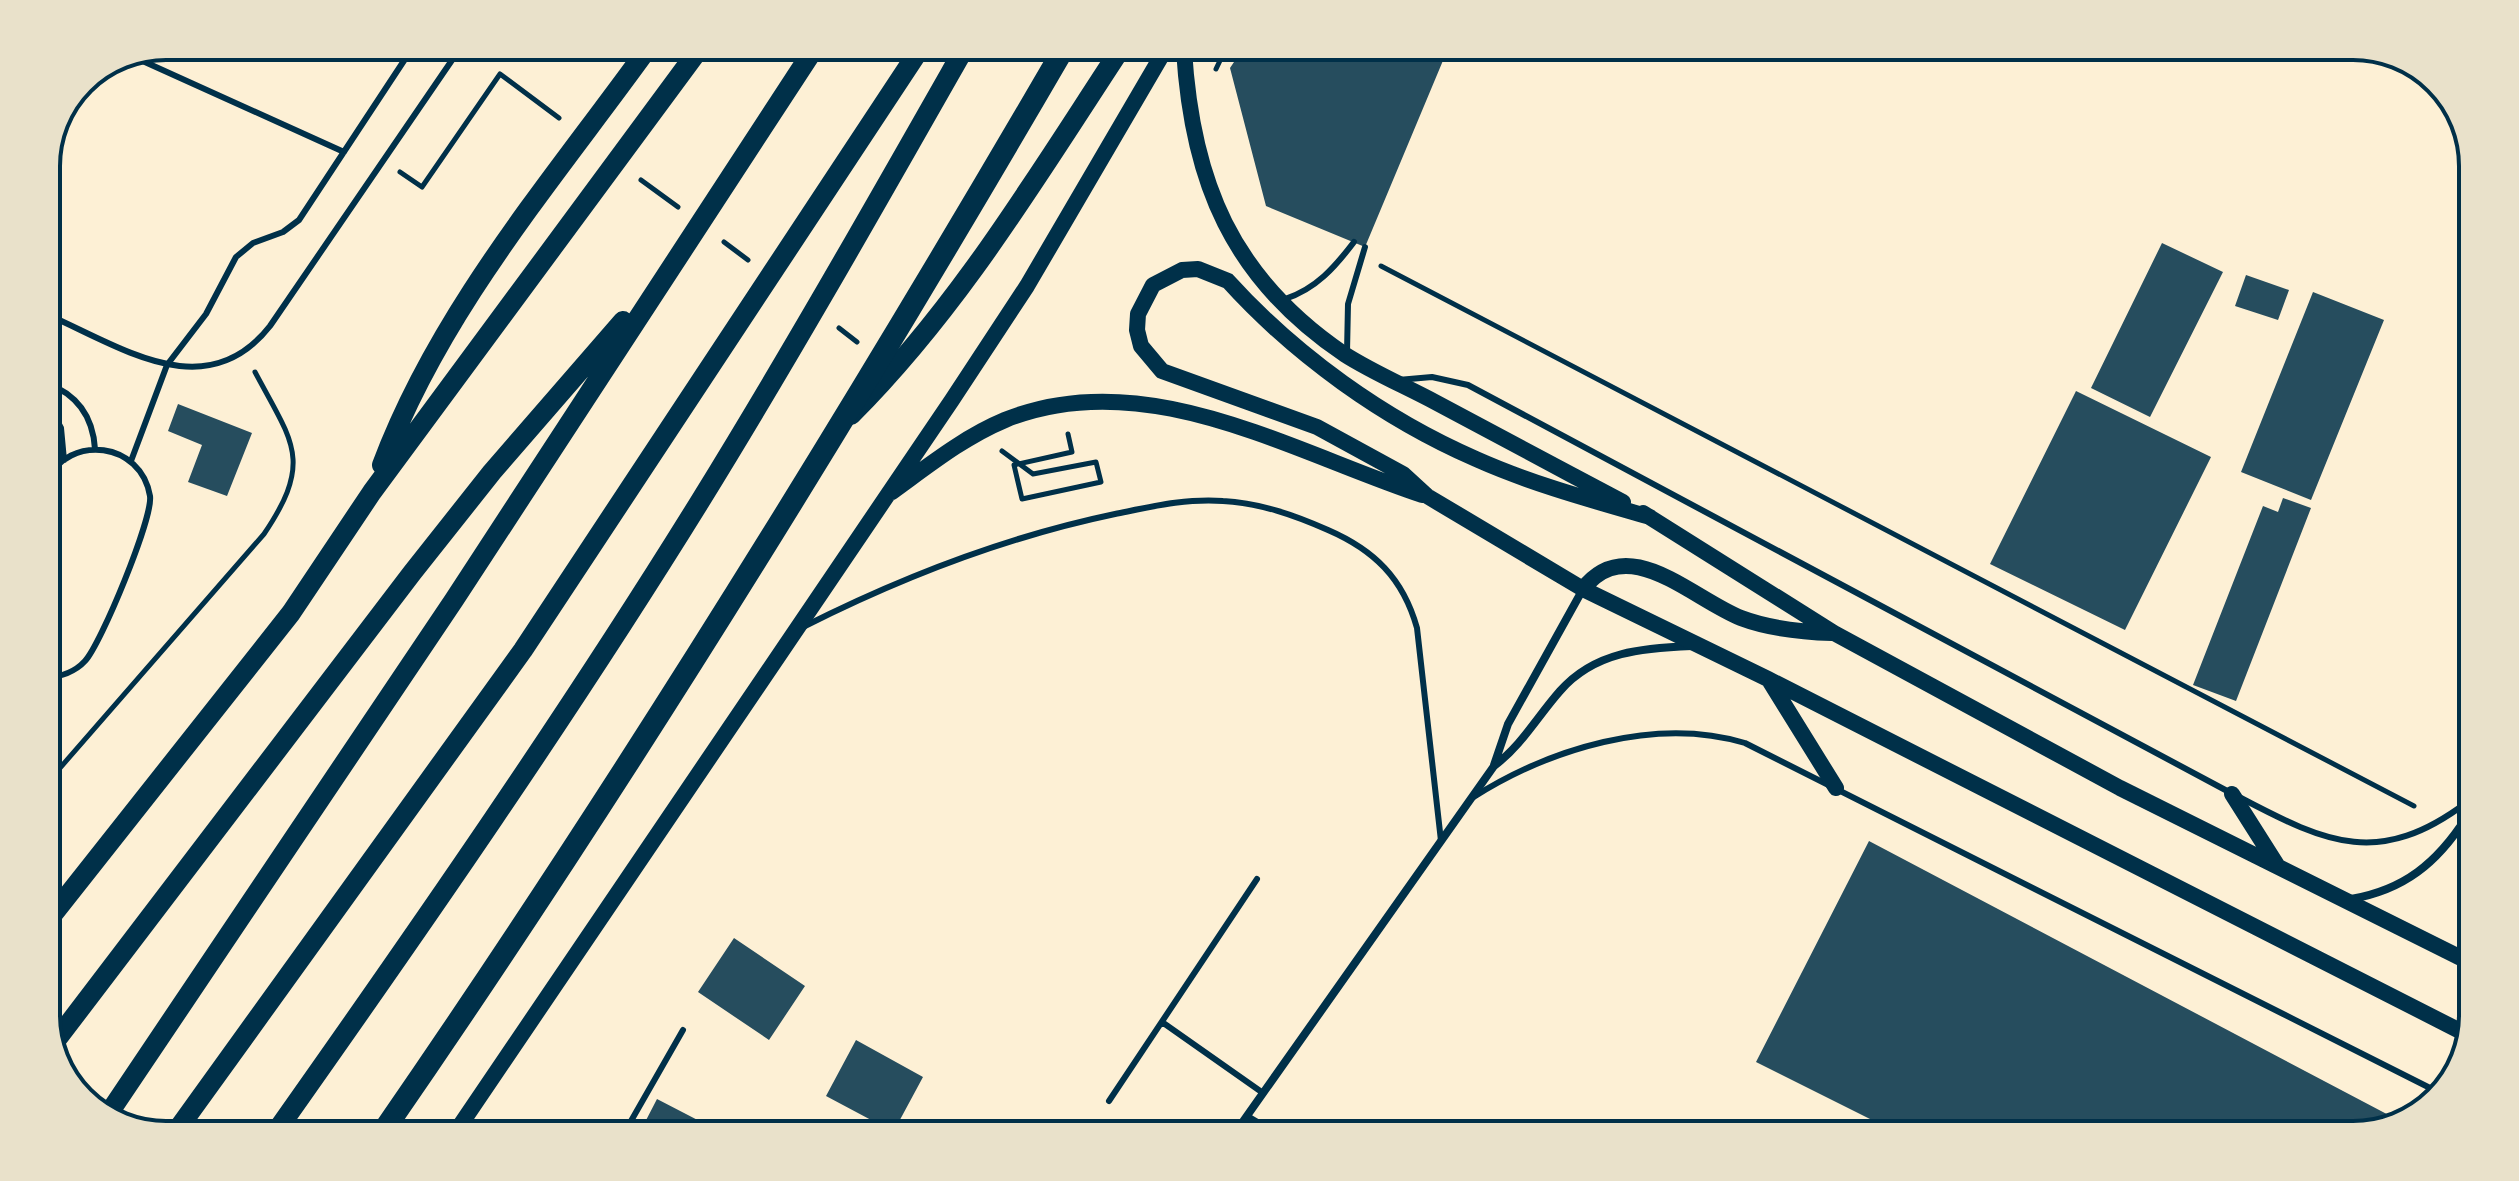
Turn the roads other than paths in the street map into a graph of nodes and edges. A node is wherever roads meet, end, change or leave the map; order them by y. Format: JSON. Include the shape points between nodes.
{"nodes":[{"id":1,"x":404,"y":60,"type":"edge"},
{"id":2,"x":452,"y":60,"type":"edge"},
{"id":3,"x":639,"y":60,"type":"edge"},
{"id":4,"x":691,"y":60,"type":"edge"},
{"id":5,"x":807,"y":60,"type":"edge"},
{"id":6,"x":913,"y":60,"type":"edge"},
{"id":7,"x":958,"y":60,"type":"edge"},
{"id":8,"x":1057,"y":60,"type":"edge"},
{"id":9,"x":1113,"y":60,"type":"edge"},
{"id":10,"x":1159,"y":60,"type":"edge"},
{"id":11,"x":1185,"y":60,"type":"edge"},
{"id":12,"x":146,"y":63,"type":"edge"},
{"id":13,"x":344,"y":152,"type":"junction"},
{"id":14,"x":1354,"y":242,"type":"dead end"},
{"id":15,"x":1365,"y":247,"type":"dead end"},
{"id":16,"x":663,"y":278,"type":"junction"},
{"id":17,"x":1280,"y":300,"type":"junction"},
{"id":18,"x":60,"y":320,"type":"edge"},
{"id":19,"x":1347,"y":356,"type":"junction"},
{"id":20,"x":167,"y":365,"type":"junction"},
{"id":21,"x":1395,"y":381,"type":"junction"},
{"id":22,"x":60,"y":389,"type":"edge"},
{"id":23,"x":60,"y":426,"type":"edge"},
{"id":24,"x":840,"y":426,"type":"junction"},
{"id":25,"x":95,"y":449,"type":"junction"},
{"id":26,"x":64,"y":460,"type":"junction"},
{"id":27,"x":131,"y":461,"type":"junction"},
{"id":28,"x":60,"y":465,"type":"edge"},
{"id":29,"x":372,"y":492,"type":"junction"},
{"id":30,"x":1427,"y":496,"type":"junction"},
{"id":31,"x":883,"y":498,"type":"junction"},
{"id":32,"x":1650,"y":517,"type":"junction"},
{"id":33,"x":1583,"y":589,"type":"junction"},
{"id":34,"x":793,"y":632,"type":"junction"},
{"id":35,"x":1834,"y":633,"type":"junction"},
{"id":36,"x":1702,"y":645,"type":"junction"},
{"id":37,"x":60,"y":673,"type":"edge"},
{"id":38,"x":1768,"y":679,"type":"junction"},
{"id":39,"x":1494,"y":766,"type":"junction"},
{"id":40,"x":1836,"y":788,"type":"junction"},
{"id":41,"x":2232,"y":794,"type":"junction"},
{"id":42,"x":1469,"y":800,"type":"junction"},
{"id":43,"x":2459,"y":808,"type":"edge"},
{"id":44,"x":2459,"y":828,"type":"edge"},
{"id":45,"x":1441,"y":841,"type":"junction"},
{"id":46,"x":2278,"y":867,"type":"junction"},
{"id":47,"x":1257,"y":879,"type":"dead end"},
{"id":48,"x":2345,"y":900,"type":"junction"},
{"id":49,"x":60,"y":905,"type":"edge"},
{"id":50,"x":2459,"y":957,"type":"edge"},
{"id":51,"x":1162,"y":1022,"type":"junction"},
{"id":52,"x":683,"y":1030,"type":"dead end"},
{"id":53,"x":2458,"y":1030,"type":"edge"},
{"id":54,"x":62,"y":1033,"type":"edge"},
{"id":55,"x":2430,"y":1088,"type":"edge"},
{"id":56,"x":1263,"y":1093,"type":"junction"},
{"id":57,"x":1109,"y":1101,"type":"dead end"},
{"id":58,"x":113,"y":1107,"type":"edge"},
{"id":59,"x":1247,"y":1117,"type":"junction"},
{"id":60,"x":184,"y":1121,"type":"edge"},
{"id":61,"x":283,"y":1121,"type":"edge"},
{"id":62,"x":390,"y":1121,"type":"edge"},
{"id":63,"x":463,"y":1121,"type":"edge"},
{"id":64,"x":631,"y":1121,"type":"edge"},
{"id":65,"x":1244,"y":1121,"type":"edge"},
{"id":66,"x":1254,"y":1121,"type":"edge"}],
"edges":[{"from":1,"to":13,"type":"lane"},
{"from":2,"to":20,"type":"lane","via":[[270,326],[245,353],[216,366]]},
{"from":3,"to":29,"type":"main road","via":[[466,300],[413,393]]},
{"from":4,"to":29,"type":"main road"},
{"from":5,"to":16,"type":"main road"},
{"from":6,"to":60,"type":"main road","via":[[523,650]]},
{"from":7,"to":61,"type":"main road","via":[[697,507],[499,810]]},
{"from":8,"to":24,"type":"highway"},
{"from":9,"to":24,"type":"main road","via":[[954,296],[910,353]]},
{"from":10,"to":31,"type":"main road","via":[[1027,286]]},
{"from":11,"to":17,"type":"main road","via":[[1189,105],[1209,191],[1244,262]]},
{"from":12,"to":13,"type":"lane"},
{"from":13,"to":20,"type":"lane","via":[[299,220],[236,257],[206,314]]},
{"from":14,"to":17,"type":"lane","via":[[1314,286]]},
{"from":15,"to":19,"type":"lane","via":[[1347,313]]},
{"from":16,"to":54,"type":"main road","via":[[576,373],[412,573]]},
{"from":16,"to":58,"type":"main road"},
{"from":17,"to":19,"type":"main road"},
{"from":18,"to":20,"type":"lane"},
{"from":19,"to":21,"type":"main road"},
{"from":20,"to":27,"type":"lane"},
{"from":21,"to":32,"type":"main road"},
{"from":21,"to":41,"type":"lane","via":[[1410,376],[1447,378],[1495,399]]},
{"from":22,"to":25,"type":"lane","via":[[83,409]]},
{"from":23,"to":26,"type":"lane"},
{"from":24,"to":62,"type":"highway","via":[[580,836]]},
{"from":25,"to":26,"type":"lane"},
{"from":25,"to":27,"type":"lane","via":[[117,452]]},
{"from":26,"to":28,"type":"lane"},
{"from":27,"to":37,"type":"lane","via":[[141,472],[151,501],[144,530],[92,652],[75,669]]},
{"from":29,"to":49,"type":"main road","via":[[291,613]]},
{"from":30,"to":31,"type":"main road","via":[[1215,420],[1122,403],[1061,405],[979,432]]},
{"from":30,"to":32,"type":"main road","via":[[1403,474],[1317,427],[1162,371],[1141,346],[1137,330],[1141,306],[1153,285],[1182,270],[1214,273],[1320,365],[1437,440],[1556,490]]},
{"from":30,"to":33,"type":"main road"},
{"from":31,"to":34,"type":"main road"},
{"from":32,"to":35,"type":"main road"},
{"from":33,"to":35,"type":"main road","via":[[1610,566],[1635,564],[1741,618],[1771,627]]},
{"from":33,"to":36,"type":"main road"},
{"from":33,"to":39,"type":"street","via":[[1508,724]]},
{"from":34,"to":45,"type":"lane","via":[[939,564],[1074,523],[1175,503],[1221,500],[1298,516],[1372,554],[1395,578],[1411,607]]},
{"from":34,"to":63,"type":"main road"},
{"from":35,"to":46,"type":"main road"},
{"from":36,"to":38,"type":"main road"},
{"from":36,"to":39,"type":"street","via":[[1635,650],[1587,668],[1561,689],[1522,741]]},
{"from":38,"to":40,"type":"main road"},
{"from":38,"to":53,"type":"main road"},
{"from":39,"to":42,"type":"street"},
{"from":40,"to":42,"type":"lane","via":[[1745,743],[1671,732],[1581,750]]},
{"from":40,"to":55,"type":"lane"},
{"from":41,"to":43,"type":"lane","via":[[2299,829],[2337,841],[2399,838]]},
{"from":41,"to":46,"type":"main road"},
{"from":42,"to":45,"type":"street"},
{"from":44,"to":48,"type":"street","via":[[2422,871],[2398,886]]},
{"from":45,"to":56,"type":"street"},
{"from":46,"to":48,"type":"main road"},
{"from":47,"to":51,"type":"lane"},
{"from":48,"to":50,"type":"main road"},
{"from":51,"to":56,"type":"lane"},
{"from":51,"to":57,"type":"lane"},
{"from":52,"to":64,"type":"lane"},
{"from":56,"to":59,"type":"street"},
{"from":59,"to":65,"type":"street"},
{"from":59,"to":66,"type":"street"}]}
